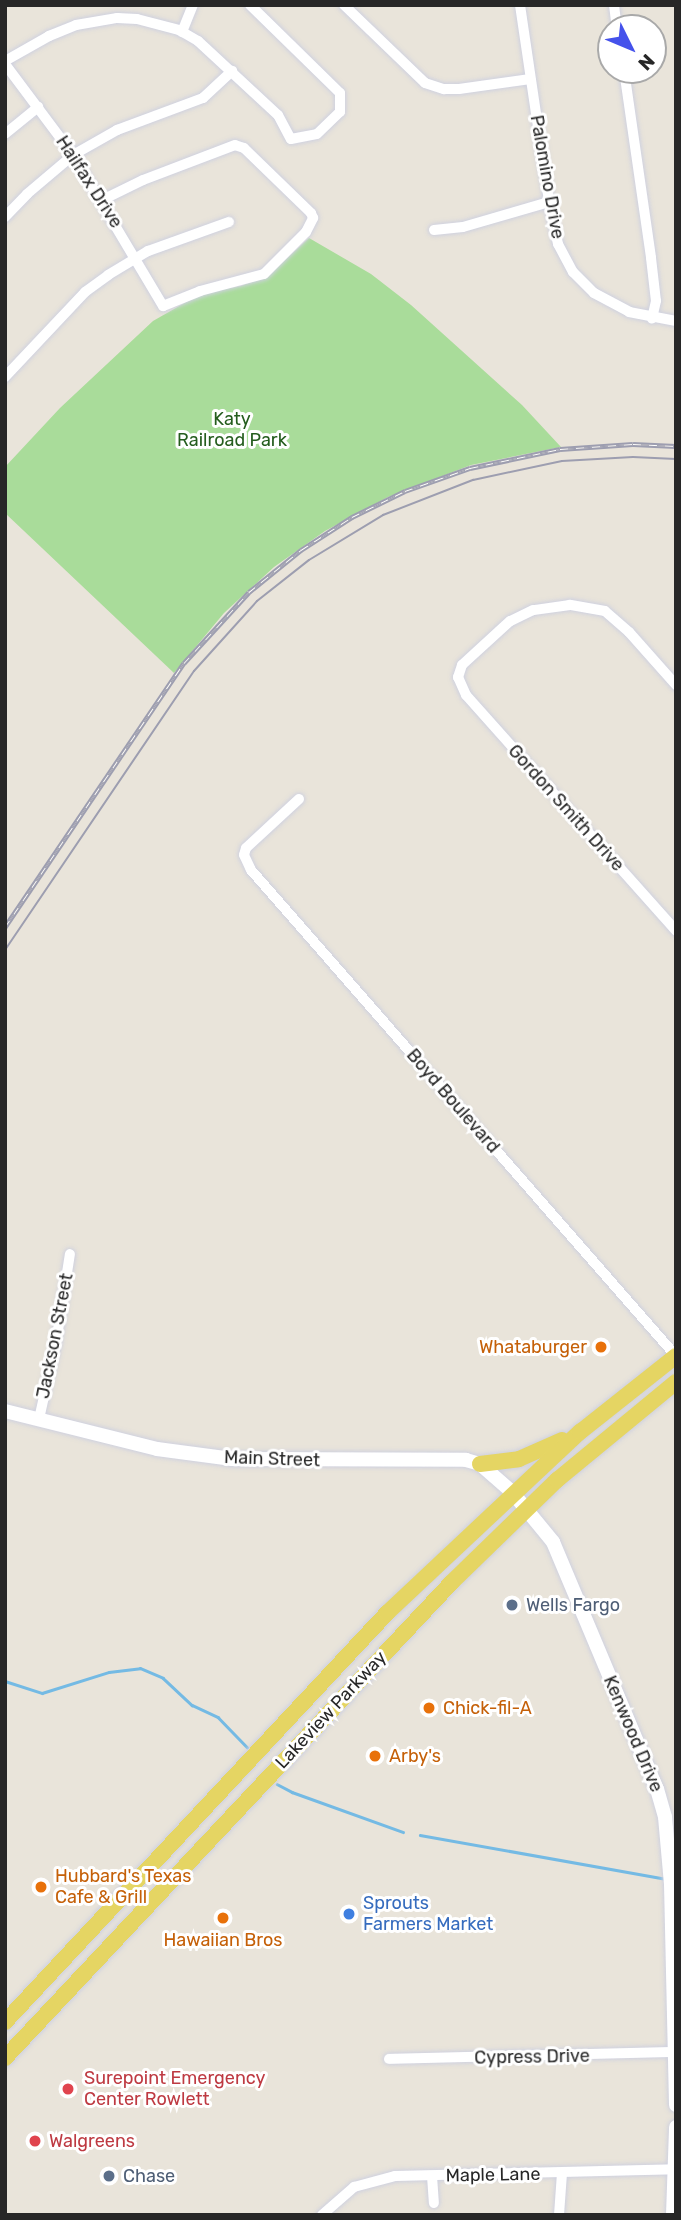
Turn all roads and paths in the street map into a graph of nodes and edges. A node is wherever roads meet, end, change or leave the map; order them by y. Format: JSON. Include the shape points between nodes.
{"nodes":[{"id":1,"x":193,"y":5,"type":"edge"},
{"id":2,"x":250,"y":5,"type":"edge"},
{"id":3,"x":344,"y":5,"type":"edge"},
{"id":4,"x":520,"y":5,"type":"edge"},
{"id":5,"x":182,"y":32,"type":"junction"},
{"id":6,"x":5,"y":63,"type":"edge"},
{"id":7,"x":232,"y":71,"type":"junction"},
{"id":8,"x":530,"y":79,"type":"junction"},
{"id":9,"x":626,"y":84,"type":"edge"},
{"id":10,"x":38,"y":107,"type":"junction"},
{"id":11,"x":5,"y":134,"type":"edge"},
{"id":12,"x":73,"y":155,"type":"junction"},
{"id":13,"x":102,"y":200,"type":"junction"},
{"id":14,"x":549,"y":202,"type":"junction"},
{"id":15,"x":5,"y":217,"type":"edge"},
{"id":16,"x":229,"y":222,"type":"dead end"},
{"id":17,"x":434,"y":230,"type":"dead end"},
{"id":18,"x":136,"y":257,"type":"junction"},
{"id":19,"x":652,"y":319,"type":"junction"},
{"id":20,"x":676,"y":321,"type":"edge"},
{"id":21,"x":5,"y":377,"type":"edge"},
{"id":22,"x":676,"y":685,"type":"edge"},
{"id":23,"x":299,"y":799,"type":"dead end"},
{"id":24,"x":676,"y":931,"type":"edge"},
{"id":25,"x":70,"y":1254,"type":"dead end"},
{"id":26,"x":676,"y":1356,"type":"edge"},
{"id":27,"x":676,"y":1382,"type":"edge"},
{"id":28,"x":5,"y":1411,"type":"edge"},
{"id":29,"x":39,"y":1419,"type":"junction"},
{"id":30,"x":580,"y":1432,"type":"junction"},
{"id":31,"x":480,"y":1464,"type":"junction"},
{"id":32,"x":512,"y":1492,"type":"junction"},
{"id":33,"x":526,"y":1507,"type":"junction"},
{"id":34,"x":323,"y":1681,"type":"junction"},
{"id":35,"x":342,"y":1698,"type":"junction"},
{"id":36,"x":179,"y":1836,"type":"junction"},
{"id":37,"x":197,"y":1853,"type":"junction"},
{"id":38,"x":55,"y":1969,"type":"junction"},
{"id":39,"x":74,"y":1984,"type":"junction"},
{"id":40,"x":5,"y":2022,"type":"edge"},
{"id":41,"x":674,"y":2052,"type":"edge"},
{"id":42,"x":5,"y":2058,"type":"edge"},
{"id":43,"x":389,"y":2059,"type":"dead end"},
{"id":44,"x":676,"y":2105,"type":"edge"},
{"id":45,"x":676,"y":2127,"type":"edge"},
{"id":46,"x":675,"y":2169,"type":"edge"},
{"id":47,"x":562,"y":2173,"type":"junction"},
{"id":48,"x":432,"y":2176,"type":"junction"},
{"id":49,"x":434,"y":2203,"type":"dead end"},
{"id":50,"x":322,"y":2215,"type":"edge"},
{"id":51,"x":559,"y":2215,"type":"edge"},
{"id":52,"x":673,"y":2215,"type":"edge"}],
"edges":[{"from":1,"to":5,"type":"street"},
{"from":2,"to":7,"type":"street","via":[[340,93],[340,112],[317,134],[291,139],[278,115]]},
{"from":3,"to":8,"type":"street","via":[[412,72],[435,87],[459,89]]},
{"from":4,"to":8,"type":"street","name":"Palomino Drive"},
{"from":5,"to":6,"type":"street","via":[[137,19],[94,21],[49,36]]},
{"from":5,"to":7,"type":"street"},
{"from":6,"to":10,"type":"street","name":"Hailfax Drive"},
{"from":7,"to":12,"type":"street","via":[[203,98],[117,130]]},
{"from":8,"to":14,"type":"street","name":"Palomino Drive"},
{"from":9,"to":19,"type":"street","via":[[656,301]]},
{"from":10,"to":11,"type":"street"},
{"from":10,"to":12,"type":"street","name":"Hailfax Drive"},
{"from":12,"to":13,"type":"street","name":"Hailfax Drive"},
{"from":12,"to":15,"type":"street"},
{"from":13,"to":18,"type":"street","name":"Hailfax Drive"},
{"from":13,"to":18,"type":"street","name":"Hailfax Drive","via":[[234,145],[244,148],[313,218],[306,232],[264,274],[163,306]]},
{"from":14,"to":17,"type":"street"},
{"from":14,"to":19,"type":"street","name":"Palomino Drive","via":[[558,244],[582,282],[610,304]]},
{"from":16,"to":18,"type":"street"},
{"from":18,"to":21,"type":"street","via":[[85,292]]},
{"from":19,"to":20,"type":"street","name":"Palomino Drive"},
{"from":22,"to":24,"type":"street","name":"Gordon Smith Drive","via":[[605,611],[570,605],[533,610],[498,630],[462,665],[458,677],[459,684]]},
{"from":23,"to":26,"type":"street","name":"Boyd Boulevard","via":[[250,842],[244,855],[251,870]]},
{"from":25,"to":29,"type":"street","name":"Jackson Street"},
{"from":26,"to":30,"type":"main road","name":"Lakeview Parkway"},
{"from":27,"to":33,"type":"main road","name":"Lakeview Parkway"},
{"from":28,"to":29,"type":"street","name":"Main Street"},
{"from":29,"to":31,"type":"street","name":"Main Street","via":[[157,1449],[232,1459],[423,1459]]},
{"from":30,"to":31,"type":"main road","via":[[519,1459]]},
{"from":30,"to":32,"type":"main road","name":"Lakeview Parkway"},
{"from":31,"to":32,"type":"street"},
{"from":32,"to":33,"type":"street"},
{"from":32,"to":34,"type":"main road","name":"Lakeview Parkway"},
{"from":33,"to":35,"type":"main road","name":"Lakeview Parkway"},
{"from":33,"to":41,"type":"street","name":"Kenwood Drive","via":[[553,1542],[657,1788],[665,1817],[672,1908]]},
{"from":34,"to":35,"type":"main road"},
{"from":34,"to":36,"type":"main road","name":"Lakeview Parkway"},
{"from":35,"to":37,"type":"main road","name":"Lakeview Parkway"},
{"from":36,"to":37,"type":"main road"},
{"from":36,"to":38,"type":"main road","name":"Lakeview Parkway"},
{"from":37,"to":39,"type":"main road","name":"Lakeview Parkway"},
{"from":38,"to":39,"type":"main road"},
{"from":38,"to":40,"type":"main road","name":"Lakeview Parkway"},
{"from":39,"to":42,"type":"main road","name":"Lakeview Parkway"},
{"from":41,"to":43,"type":"street","name":"Cypress Drive"},
{"from":41,"to":44,"type":"street","name":"Kenwood Drive"},
{"from":45,"to":46,"type":"street"},
{"from":46,"to":47,"type":"street","name":"Maple Lane"},
{"from":46,"to":52,"type":"street"},
{"from":47,"to":48,"type":"street","name":"Maple Lane"},
{"from":47,"to":51,"type":"street"},
{"from":48,"to":49,"type":"street"},
{"from":48,"to":50,"type":"street","name":"Maple Lane","via":[[395,2176],[364,2184],[339,2197]]}]}
